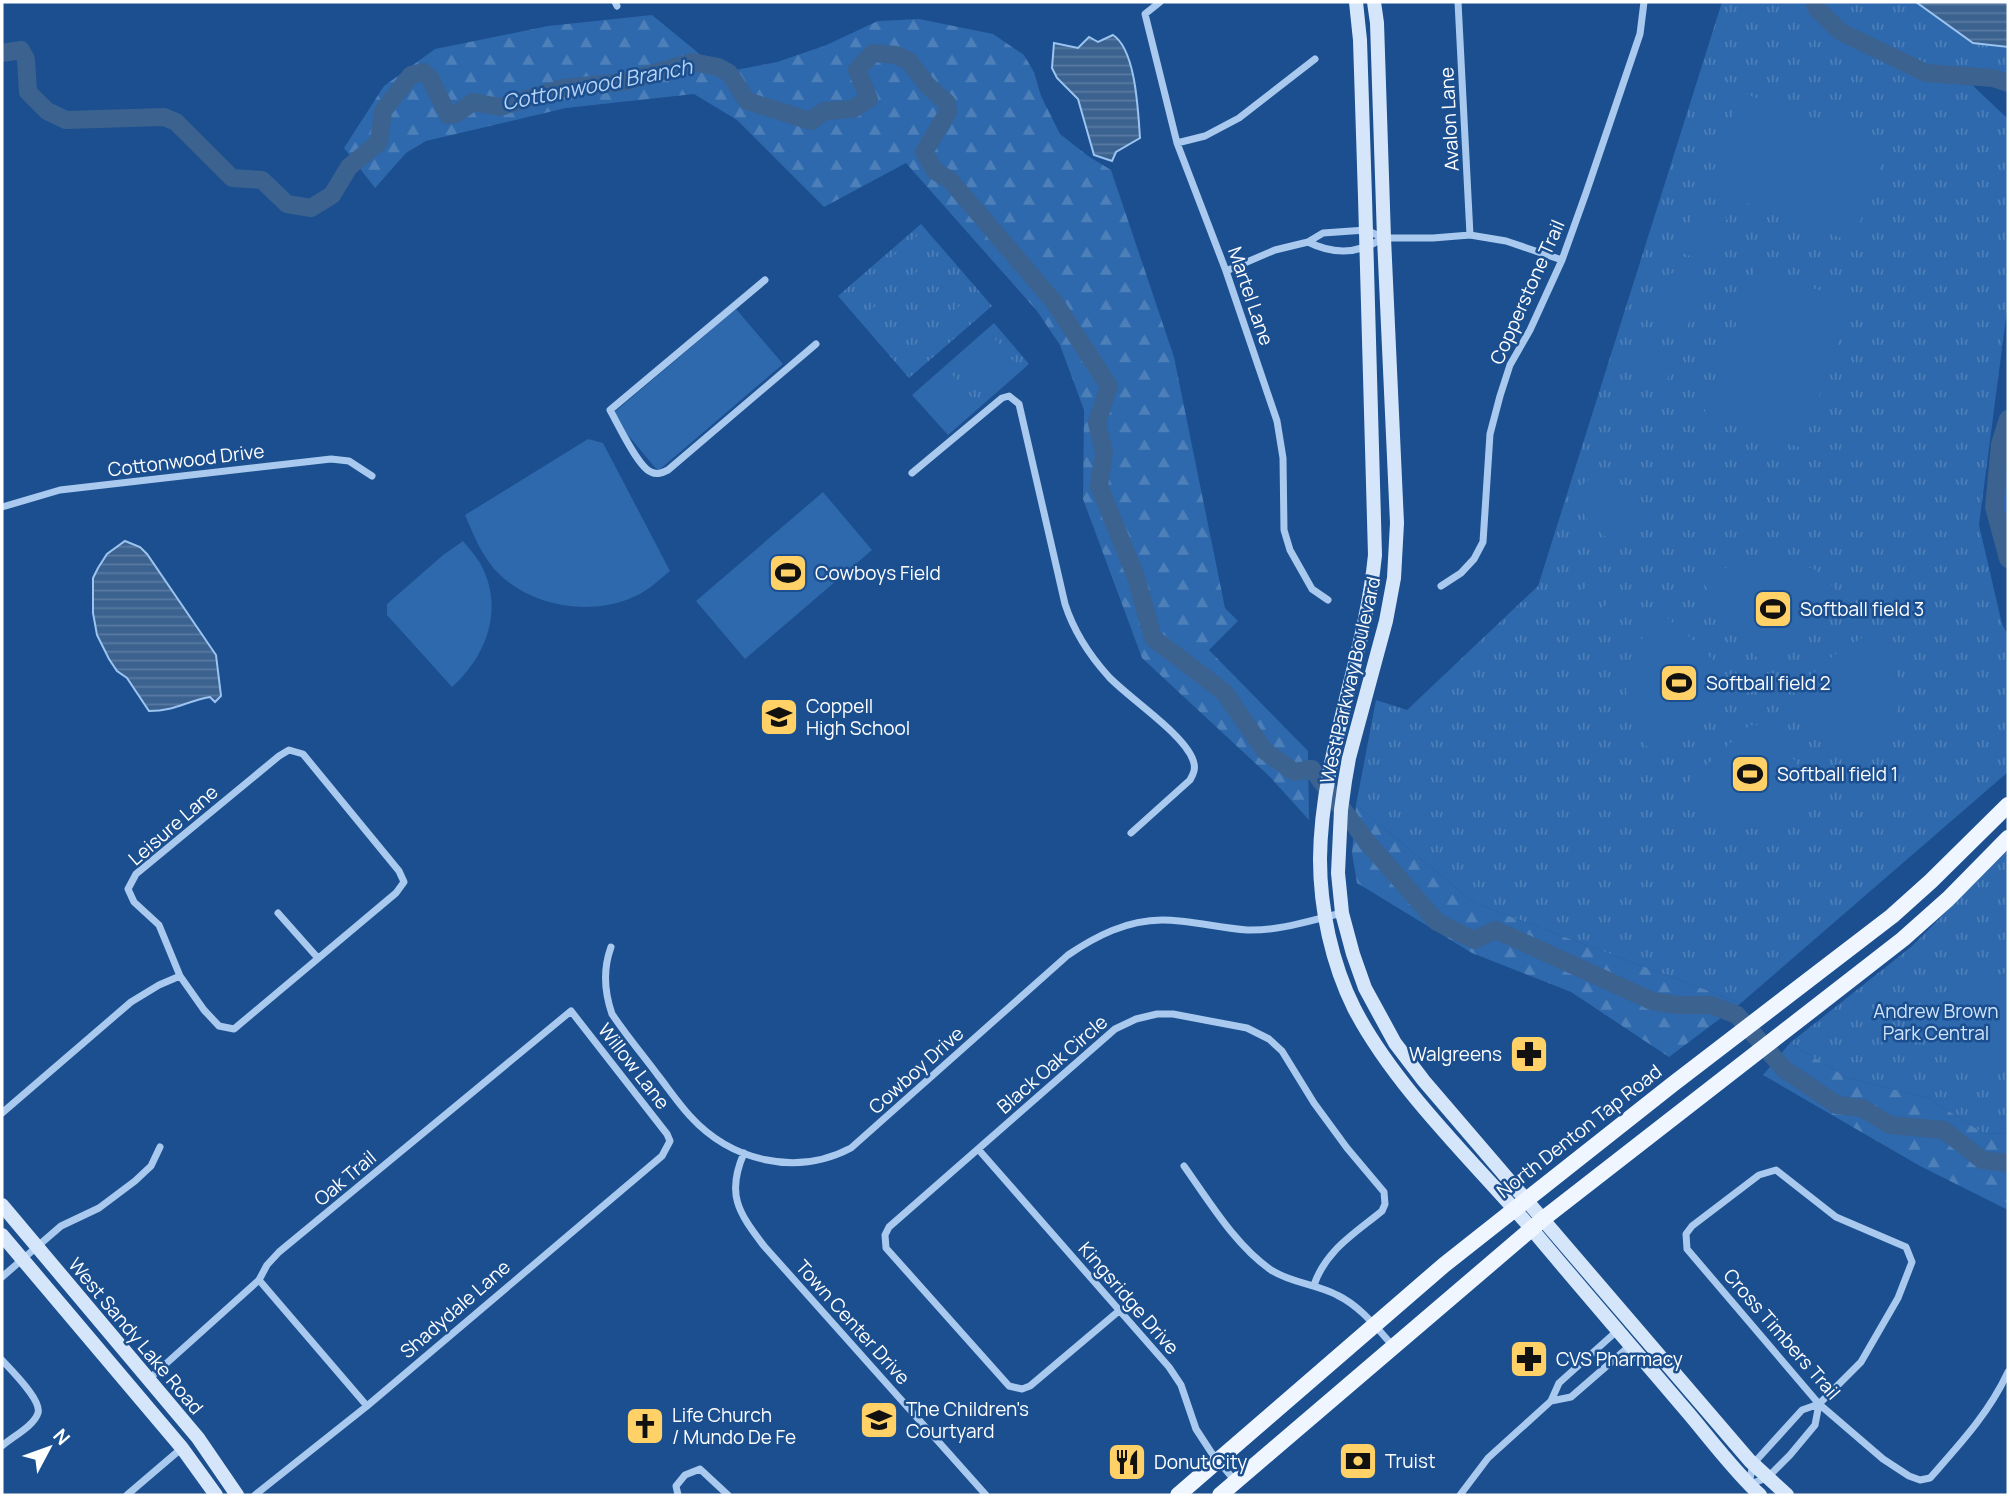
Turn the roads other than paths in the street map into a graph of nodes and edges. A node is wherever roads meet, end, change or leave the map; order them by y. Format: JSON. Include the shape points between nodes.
{"nodes":[{"id":1,"x":1160,"y":2,"type":"edge"},
{"id":2,"x":1356,"y":2,"type":"edge"},
{"id":3,"x":1374,"y":2,"type":"edge"},
{"id":4,"x":1458,"y":2,"type":"edge"},
{"id":5,"x":1644,"y":2,"type":"edge"},
{"id":6,"x":1315,"y":60,"type":"dead end"},
{"id":7,"x":1177,"y":143,"type":"junction"},
{"id":8,"x":1366,"y":230,"type":"junction"},
{"id":9,"x":1470,"y":234,"type":"junction"},
{"id":10,"x":1384,"y":238,"type":"junction"},
{"id":11,"x":1308,"y":242,"type":"junction"},
{"id":12,"x":1366,"y":249,"type":"junction"},
{"id":13,"x":1562,"y":260,"type":"junction"},
{"id":14,"x":1226,"y":271,"type":"junction"},
{"id":15,"x":765,"y":280,"type":"dead end"},
{"id":16,"x":816,"y":344,"type":"dead end"},
{"id":17,"x":912,"y":473,"type":"dead end"},
{"id":18,"x":372,"y":475,"type":"dead end"},
{"id":19,"x":2,"y":508,"type":"edge"},
{"id":20,"x":1441,"y":586,"type":"dead end"},
{"id":21,"x":1328,"y":600,"type":"dead end"},
{"id":22,"x":2008,"y":805,"type":"edge"},
{"id":23,"x":1131,"y":833,"type":"dead end"},
{"id":24,"x":2008,"y":838,"type":"edge"},
{"id":25,"x":1931,"y":881,"type":"junction"},
{"id":26,"x":1948,"y":899,"type":"junction"},
{"id":27,"x":278,"y":913,"type":"dead end"},
{"id":28,"x":1342,"y":913,"type":"junction"},
{"id":29,"x":1326,"y":917,"type":"junction"},
{"id":30,"x":611,"y":947,"type":"dead end"},
{"id":31,"x":317,"y":957,"type":"junction"},
{"id":32,"x":180,"y":976,"type":"junction"},
{"id":33,"x":571,"y":1011,"type":"joint"},
{"id":34,"x":1673,"y":1084,"type":"junction"},
{"id":35,"x":1685,"y":1106,"type":"junction"},
{"id":36,"x":2,"y":1113,"type":"edge"},
{"id":37,"x":670,"y":1141,"type":"joint"},
{"id":38,"x":160,"y":1147,"type":"dead end"},
{"id":39,"x":978,"y":1149,"type":"junction"},
{"id":40,"x":744,"y":1153,"type":"junction"},
{"id":41,"x":1184,"y":1166,"type":"dead end"},
{"id":42,"x":1520,"y":1204,"type":"junction"},
{"id":43,"x":2,"y":1205,"type":"edge"},
{"id":44,"x":1537,"y":1224,"type":"junction"},
{"id":45,"x":2,"y":1235,"type":"edge"},
{"id":46,"x":36,"y":1247,"type":"junction"},
{"id":47,"x":22,"y":1259,"type":"junction"},
{"id":48,"x":2,"y":1276,"type":"edge"},
{"id":49,"x":260,"y":1280,"type":"junction"},
{"id":50,"x":1314,"y":1285,"type":"junction"},
{"id":51,"x":1120,"y":1310,"type":"junction"},
{"id":52,"x":1629,"y":1320,"type":"junction"},
{"id":53,"x":1374,"y":1325,"type":"junction"},
{"id":54,"x":1616,"y":1331,"type":"junction"},
{"id":55,"x":1642,"y":1335,"type":"junction"},
{"id":56,"x":1393,"y":1346,"type":"junction"},
{"id":57,"x":1630,"y":1346,"type":"junction"},
{"id":58,"x":2,"y":1360,"type":"edge"},
{"id":59,"x":2008,"y":1372,"type":"edge"},
{"id":60,"x":149,"y":1378,"type":"junction"},
{"id":61,"x":1551,"y":1401,"type":"junction"},
{"id":62,"x":1819,"y":1404,"type":"junction"},
{"id":63,"x":367,"y":1406,"type":"junction"},
{"id":64,"x":2,"y":1446,"type":"edge"},
{"id":65,"x":182,"y":1448,"type":"junction"},
{"id":66,"x":1218,"y":1461,"type":"junction"},
{"id":67,"x":1753,"y":1464,"type":"junction"},
{"id":68,"x":1767,"y":1478,"type":"junction"},
{"id":69,"x":1236,"y":1482,"type":"junction"},
{"id":70,"x":1749,"y":1485,"type":"junction"},
{"id":71,"x":127,"y":1495,"type":"edge"},
{"id":72,"x":216,"y":1495,"type":"edge"},
{"id":73,"x":237,"y":1495,"type":"edge"},
{"id":74,"x":255,"y":1495,"type":"edge"},
{"id":75,"x":678,"y":1495,"type":"edge"},
{"id":76,"x":728,"y":1495,"type":"edge"},
{"id":77,"x":986,"y":1495,"type":"edge"},
{"id":78,"x":1178,"y":1495,"type":"edge"},
{"id":79,"x":1220,"y":1495,"type":"edge"},
{"id":80,"x":1460,"y":1495,"type":"edge"},
{"id":81,"x":1760,"y":1495,"type":"edge"},
{"id":82,"x":1787,"y":1495,"type":"edge"}],
"edges":[{"from":1,"to":7,"type":"street","name":"Martel Lane","via":[[1145,14]]},
{"from":2,"to":8,"type":"street","name":"West Parkway Boulevard"},
{"from":3,"to":10,"type":"street","name":"West Parkway Boulevard"},
{"from":4,"to":9,"type":"street","name":"Avalon Lane"},
{"from":5,"to":13,"type":"street","name":"Copperstone Trail","via":[[1640,34]]},
{"from":6,"to":7,"type":"street","via":[[1239,118],[1205,136]]},
{"from":7,"to":14,"type":"street","name":"Martel Lane"},
{"from":8,"to":10,"type":"street"},
{"from":8,"to":11,"type":"street","via":[[1323,233]]},
{"from":8,"to":12,"type":"street","name":"West Parkway Boulevard"},
{"from":9,"to":10,"type":"street"},
{"from":9,"to":13,"type":"street"},
{"from":10,"to":12,"type":"street"},
{"from":10,"to":28,"type":"street","name":"West Parkway Boulevard","via":[[1397,523],[1394,578],[1345,781],[1338,873]]},
{"from":11,"to":12,"type":"street","via":[[1325,251]]},
{"from":11,"to":14,"type":"street"},
{"from":12,"to":29,"type":"street","name":"West Parkway Boulevard","via":[[1375,555],[1370,604],[1331,764],[1320,859]]},
{"from":13,"to":20,"type":"street","name":"Copperstone Trail","via":[[1510,365],[1500,396],[1490,434],[1483,542],[1461,573]]},
{"from":14,"to":21,"type":"street","name":"Martel Lane","via":[[1279,430],[1284,530],[1290,550],[1312,589]]},
{"from":15,"to":16,"type":"street","via":[[610,410],[642,465],[657,473],[668,470]]},
{"from":17,"to":23,"type":"street","via":[[1002,398],[1019,404],[1075,630],[1109,677],[1181,742],[1193,761],[1190,780]]},
{"from":18,"to":19,"type":"street","name":"Cottonwood Drive","via":[[349,461],[331,459],[60,489]]},
{"from":22,"to":25,"type":"main road","name":"North Denton Tap Road"},
{"from":24,"to":26,"type":"main road"},
{"from":25,"to":26,"type":"main road"},
{"from":25,"to":34,"type":"main road","name":"North Denton Tap Road"},
{"from":26,"to":35,"type":"main road","via":[[1903,939]]},
{"from":27,"to":31,"type":"street"},
{"from":28,"to":29,"type":"street","name":"Cowboy Drive"},
{"from":28,"to":42,"type":"street","name":"West Parkway Boulevard","via":[[1365,988],[1395,1042]]},
{"from":29,"to":40,"type":"street","name":"Cowboy Drive","via":[[1248,930],[1160,920],[1127,925],[1068,955],[850,1147],[804,1163]]},
{"from":29,"to":42,"type":"street","name":"West Parkway Boulevard","via":[[1342,981],[1372,1038],[1395,1071]]},
{"from":30,"to":40,"type":"street","name":"Cowboy Drive","via":[[605,974],[612,1014],[690,1116]]},
{"from":31,"to":32,"type":"street","name":"Leisure Lane","via":[[234,1029],[219,1026]]},
{"from":31,"to":32,"type":"street","name":"Leisure Lane","via":[[404,882],[303,754],[289,750],[136,874],[128,889],[134,902],[159,925]]},
{"from":32,"to":36,"type":"street","via":[[131,1002]]},
{"from":33,"to":37,"type":"street","name":"Willow Lane"},
{"from":33,"to":49,"type":"street","name":"Oak Trail","via":[[279,1252]]},
{"from":34,"to":35,"type":"main road"},
{"from":34,"to":42,"type":"main road","name":"North Denton Tap Road"},
{"from":35,"to":44,"type":"main road"},
{"from":37,"to":63,"type":"street","name":"Shadydale Lane","via":[[662,1156]]},
{"from":38,"to":46,"type":"street","via":[[151,1166],[118,1195],[61,1226]]},
{"from":39,"to":50,"type":"street","name":"Black Oak Circle","via":[[1115,1029],[1136,1018],[1173,1014],[1247,1028],[1282,1051],[1322,1115],[1384,1192],[1382,1211],[1329,1254]]},
{"from":39,"to":51,"type":"street","name":"Kingsridge Drive"},
{"from":39,"to":51,"type":"street","name":"Black Oak Circle","via":[[889,1227],[886,1248],[1009,1386],[1030,1386]]},
{"from":40,"to":77,"type":"street","name":"Town Center Drive","via":[[735,1192],[744,1219]]},
{"from":41,"to":50,"type":"street","via":[[1258,1259],[1284,1277]]},
{"from":42,"to":44,"type":"street","name":"West Parkway Boulevard"},
{"from":42,"to":53,"type":"main road","name":"North Denton Tap Road"},
{"from":43,"to":46,"type":"street","name":"West Sandy Lake Road"},
{"from":44,"to":52,"type":"street"},
{"from":44,"to":54,"type":"street"},
{"from":44,"to":56,"type":"main road"},
{"from":45,"to":47,"type":"street","name":"West Sandy Lake Road"},
{"from":46,"to":47,"type":"street"},
{"from":46,"to":60,"type":"street","name":"West Sandy Lake Road"},
{"from":47,"to":48,"type":"street"},
{"from":47,"to":65,"type":"street","name":"West Sandy Lake Road"},
{"from":49,"to":60,"type":"street","name":"Oak Trail"},
{"from":49,"to":63,"type":"street"},
{"from":50,"to":53,"type":"street","via":[[1339,1295]]},
{"from":51,"to":66,"type":"street","name":"Kingsridge Drive","via":[[1181,1385],[1196,1429]]},
{"from":52,"to":54,"type":"street"},
{"from":52,"to":55,"type":"street"},
{"from":53,"to":56,"type":"street"},
{"from":53,"to":66,"type":"main road","name":"North Denton Tap Road"},
{"from":54,"to":57,"type":"street"},
{"from":54,"to":61,"type":"street","via":[[1559,1383]]},
{"from":55,"to":57,"type":"street"},
{"from":55,"to":67,"type":"street"},
{"from":56,"to":69,"type":"main road"},
{"from":57,"to":61,"type":"street","via":[[1571,1397]]},
{"from":57,"to":70,"type":"street"},
{"from":58,"to":64,"type":"street","via":[[31,1393],[39,1411]]},
{"from":59,"to":62,"type":"street","name":"Cross Timbers Trail","via":[[1974,1428],[1930,1478],[1920,1480],[1883,1459]]},
{"from":60,"to":73,"type":"street","name":"West Sandy Lake Road"},
{"from":61,"to":80,"type":"street","via":[[1488,1458]]},
{"from":62,"to":62,"type":"street","name":"Cross Timbers Trail","via":[[1687,1249],[1686,1234],[1692,1226],[1759,1175],[1776,1170],[1836,1217],[1906,1247],[1911,1258],[1898,1298],[1861,1362]]},
{"from":62,"to":67,"type":"street","via":[[1802,1410]]},
{"from":62,"to":68,"type":"street","via":[[1815,1425]]},
{"from":63,"to":74,"type":"street","name":"Shadydale Lane"},
{"from":65,"to":71,"type":"street"},
{"from":65,"to":72,"type":"street","name":"West Sandy Lake Road"},
{"from":66,"to":69,"type":"street","name":"Kingsridge Drive"},
{"from":66,"to":78,"type":"main road","name":"North Denton Tap Road"},
{"from":67,"to":68,"type":"street"},
{"from":67,"to":70,"type":"street"},
{"from":68,"to":70,"type":"street"},
{"from":68,"to":82,"type":"street"},
{"from":69,"to":79,"type":"main road"},
{"from":70,"to":81,"type":"street"},
{"from":75,"to":76,"type":"street","via":[[676,1486],[699,1469]]}]}
